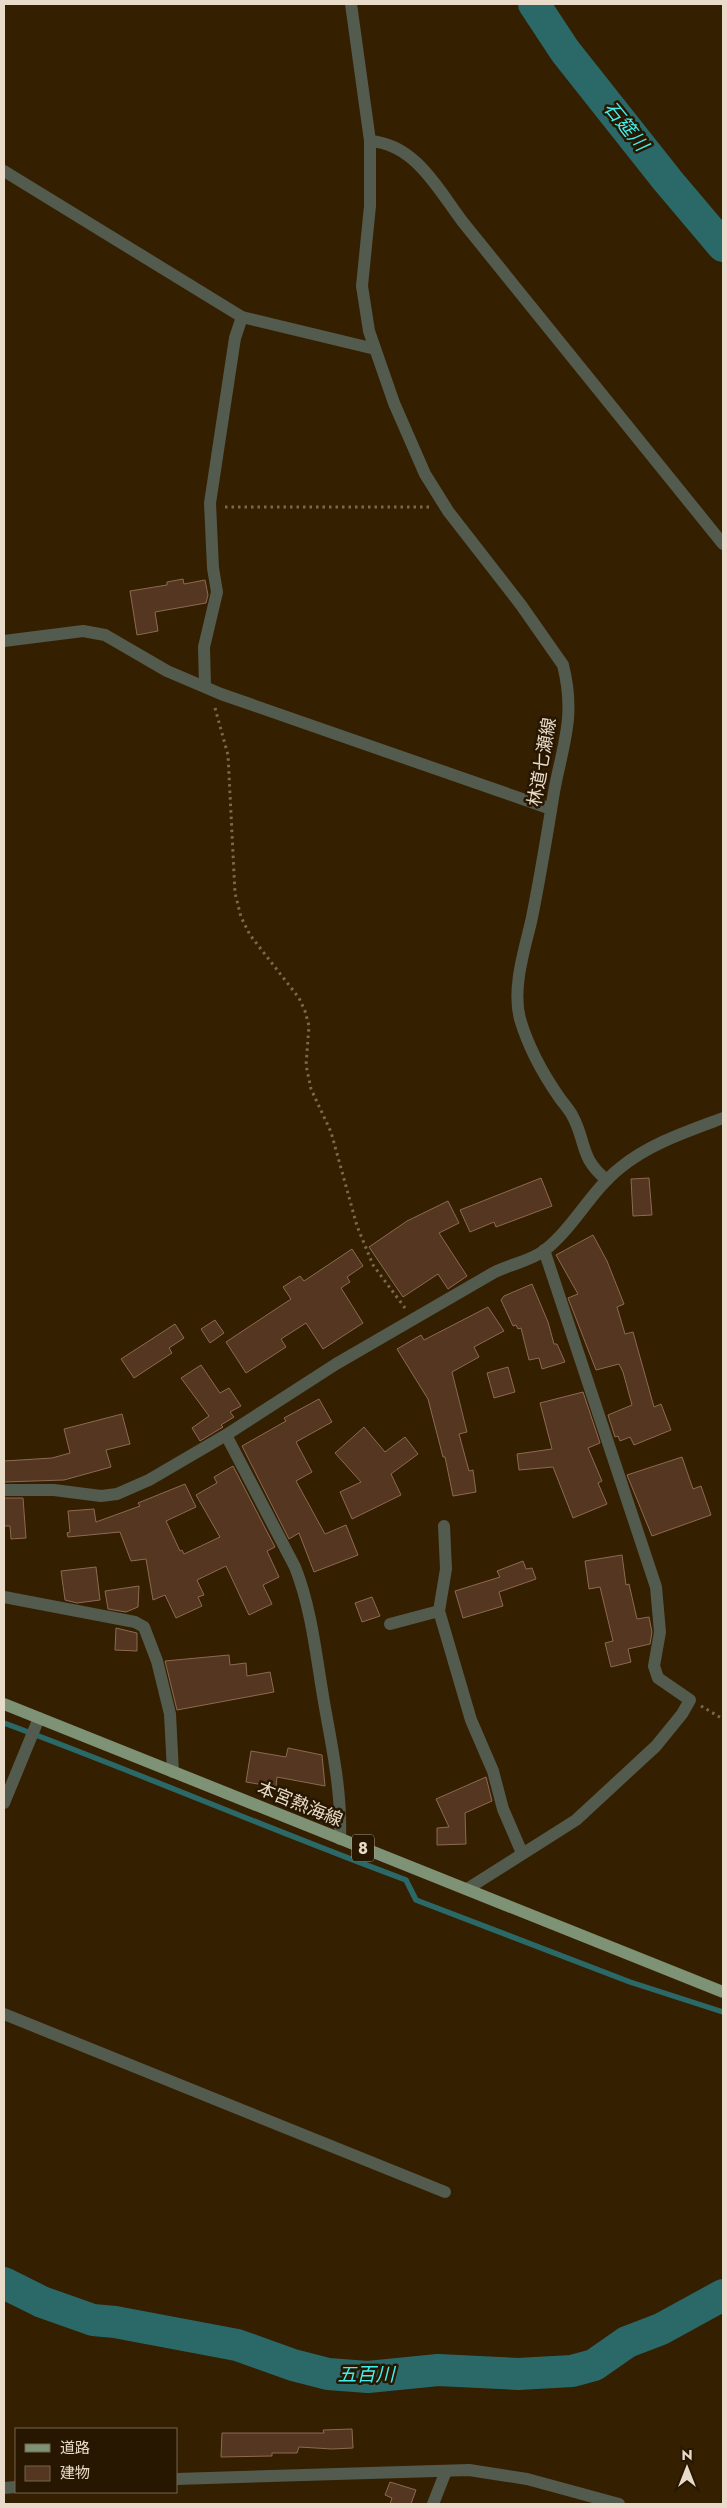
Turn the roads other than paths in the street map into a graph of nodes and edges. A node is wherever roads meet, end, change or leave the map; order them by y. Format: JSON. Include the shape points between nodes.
{"nodes":[{"id":1,"x":351,"y":4,"type":"edge"},
{"id":2,"x":370,"y":141,"type":"junction"},
{"id":3,"x":4,"y":171,"type":"edge"},
{"id":4,"x":242,"y":317,"type":"junction"},
{"id":5,"x":375,"y":349,"type":"junction"},
{"id":6,"x":723,"y":544,"type":"edge"},
{"id":7,"x":4,"y":641,"type":"edge"},
{"id":8,"x":210,"y":688,"type":"junction"},
{"id":9,"x":551,"y":809,"type":"junction"},
{"id":10,"x":723,"y":1118,"type":"edge"},
{"id":11,"x":607,"y":1180,"type":"junction"},
{"id":12,"x":544,"y":1250,"type":"junction"},
{"id":13,"x":226,"y":1435,"type":"junction"},
{"id":14,"x":4,"y":1490,"type":"edge"},
{"id":15,"x":444,"y":1526,"type":"dead end"},
{"id":16,"x":4,"y":1597,"type":"edge"},
{"id":17,"x":439,"y":1611,"type":"junction"},
{"id":18,"x":390,"y":1624,"type":"dead end"},
{"id":19,"x":4,"y":1704,"type":"edge"},
{"id":20,"x":39,"y":1718,"type":"junction"},
{"id":21,"x":173,"y":1772,"type":"junction"},
{"id":22,"x":4,"y":1803,"type":"edge"},
{"id":23,"x":340,"y":1839,"type":"junction"},
{"id":24,"x":522,"y":1853,"type":"junction"},
{"id":25,"x":466,"y":1889,"type":"junction"},
{"id":26,"x":723,"y":1992,"type":"edge"},
{"id":27,"x":4,"y":2014,"type":"edge"},
{"id":28,"x":445,"y":2192,"type":"dead end"},
{"id":29,"x":446,"y":2470,"type":"junction"},
{"id":30,"x":178,"y":2479,"type":"edge"},
{"id":31,"x":433,"y":2504,"type":"edge"},
{"id":32,"x":618,"y":2504,"type":"edge"}],
"edges":[{"from":1,"to":2,"type":"street","name":"林道七瀬線"},
{"from":2,"to":5,"type":"street","name":"林道七瀬線","via":[[370,214],[362,286],[366,318]]},
{"from":2,"to":6,"type":"street","via":[[400,150],[426,172]]},
{"from":3,"to":4,"type":"street"},
{"from":4,"to":5,"type":"street"},
{"from":4,"to":8,"type":"street","via":[[235,338],[210,503],[217,592],[204,647]]},
{"from":5,"to":9,"type":"street","name":"林道七瀬線","via":[[425,474],[563,665],[570,708],[566,746]]},
{"from":7,"to":8,"type":"street","via":[[83,630],[117,641],[167,671]]},
{"from":8,"to":9,"type":"street"},
{"from":9,"to":11,"type":"street","name":"林道七瀬線","via":[[540,881],[523,956],[520,1018],[544,1073],[572,1115],[590,1163]]},
{"from":10,"to":11,"type":"street","via":[[650,1149],[630,1160]]},
{"from":11,"to":12,"type":"street"},
{"from":12,"to":13,"type":"street","via":[[531,1259],[493,1273],[412,1319]]},
{"from":12,"to":24,"type":"street","via":[[656,1587],[660,1632],[654,1666],[658,1678],[690,1700],[656,1746],[596,1802],[554,1835]]},
{"from":13,"to":14,"type":"street","via":[[149,1480],[117,1494],[101,1496],[54,1490]]},
{"from":13,"to":23,"type":"street","via":[[304,1589],[336,1768],[341,1808]]},
{"from":15,"to":17,"type":"street","via":[[446,1570]]},
{"from":16,"to":21,"type":"street","via":[[135,1622],[144,1628],[157,1662],[170,1714]]},
{"from":17,"to":18,"type":"street"},
{"from":17,"to":24,"type":"street","via":[[470,1720],[493,1771],[503,1809]]},
{"from":19,"to":20,"type":"main road","name":"本宮熱海線","number":"8"},
{"from":20,"to":21,"type":"main road","name":"本宮熱海線","number":"8"},
{"from":20,"to":22,"type":"street"},
{"from":21,"to":23,"type":"main road","name":"本宮熱海線","number":"8"},
{"from":23,"to":25,"type":"main road","name":"本宮熱海線","number":"8"},
{"from":24,"to":25,"type":"street"},
{"from":25,"to":26,"type":"main road","name":"本宮熱海線","number":"8"},
{"from":27,"to":28,"type":"street"},
{"from":29,"to":30,"type":"street"},
{"from":29,"to":31,"type":"street"},
{"from":29,"to":32,"type":"street","via":[[469,2470],[527,2479]]}]}
